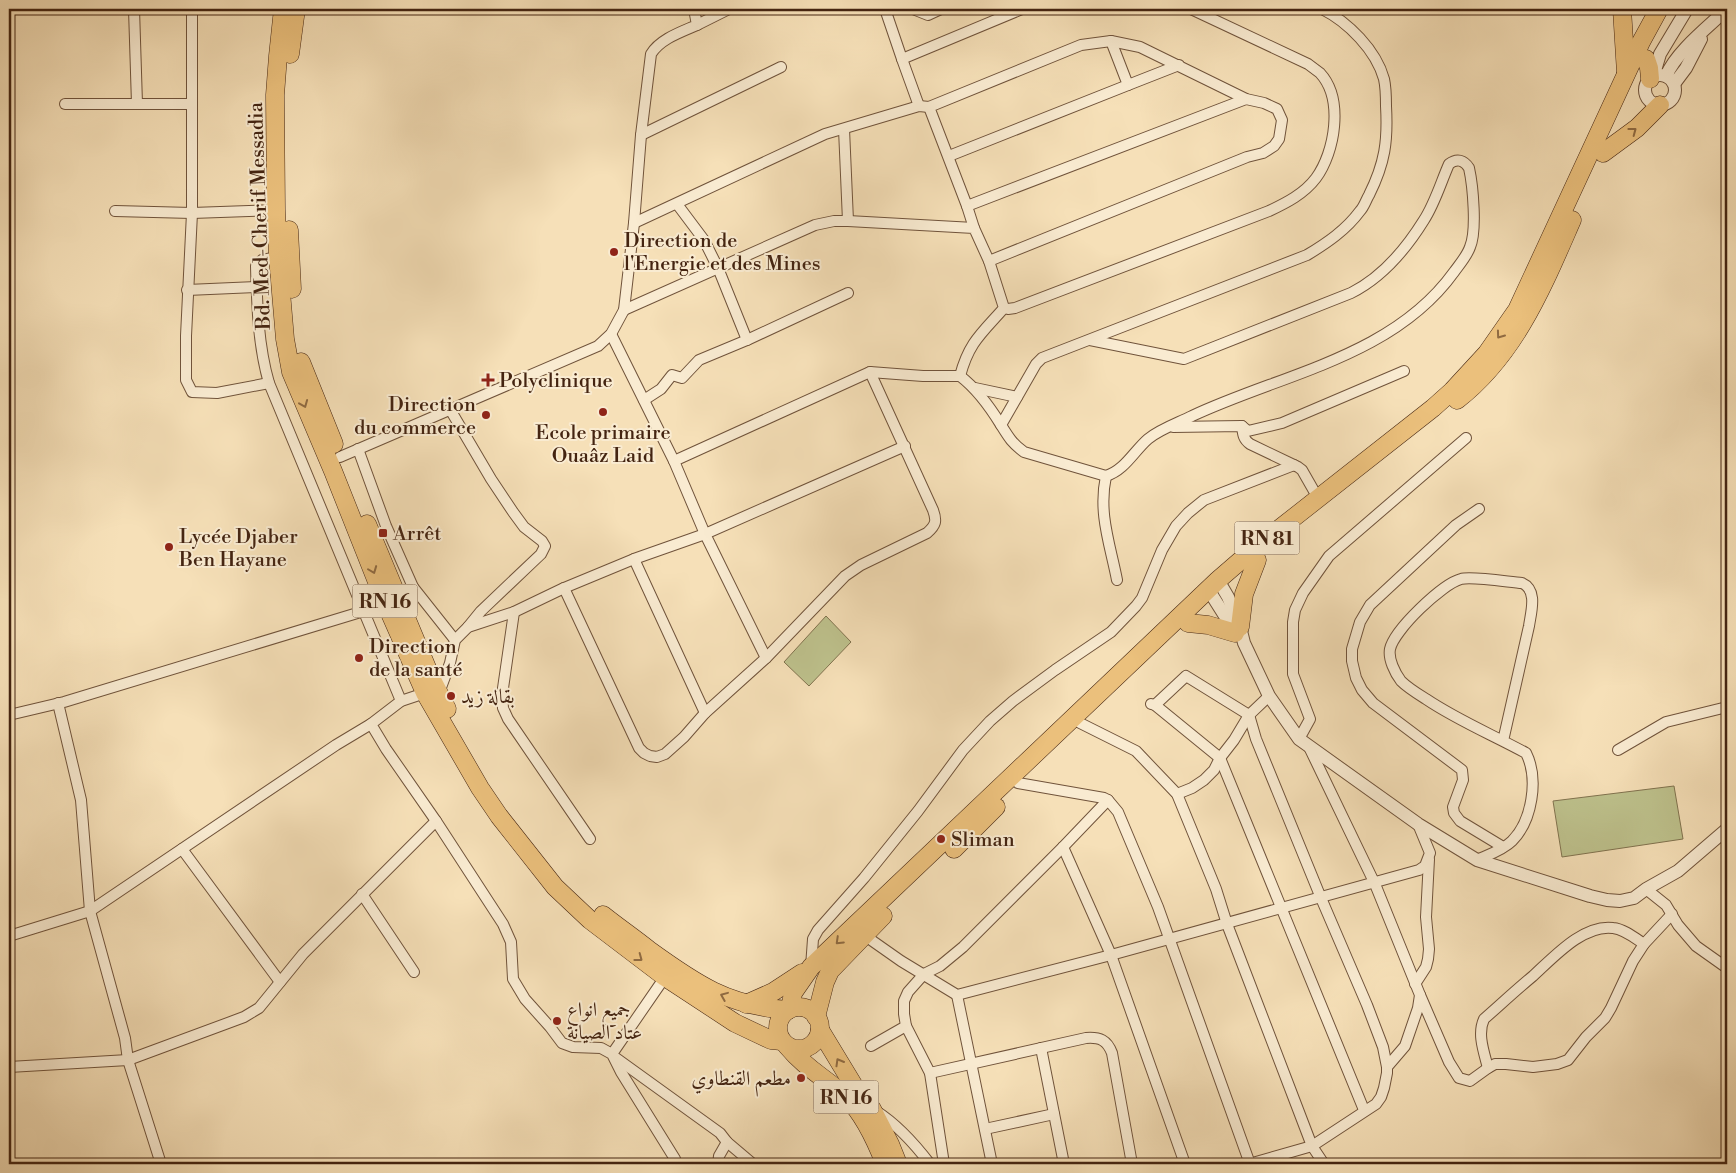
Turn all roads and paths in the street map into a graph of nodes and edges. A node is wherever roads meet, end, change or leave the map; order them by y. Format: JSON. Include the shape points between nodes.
{"nodes":[{"id":1,"x":134,"y":9,"type":"edge"},
{"id":2,"x":192,"y":9,"type":"edge"},
{"id":3,"x":284,"y":9,"type":"edge"},
{"id":4,"x":296,"y":9,"type":"edge"},
{"id":5,"x":694,"y":9,"type":"edge"},
{"id":6,"x":729,"y":9,"type":"edge"},
{"id":7,"x":886,"y":9,"type":"edge"},
{"id":8,"x":913,"y":9,"type":"edge"},
{"id":9,"x":942,"y":9,"type":"edge"},
{"id":10,"x":1022,"y":9,"type":"edge"},
{"id":11,"x":1191,"y":9,"type":"edge"},
{"id":12,"x":1322,"y":9,"type":"edge"},
{"id":13,"x":1622,"y":9,"type":"edge"},
{"id":14,"x":1659,"y":9,"type":"edge"},
{"id":15,"x":1670,"y":9,"type":"edge"},
{"id":16,"x":1687,"y":9,"type":"edge"},
{"id":17,"x":1727,"y":9,"type":"edge"},
{"id":18,"x":928,"y":12,"type":"edge"},
{"id":19,"x":697,"y":25,"type":"junction"},
{"id":20,"x":1675,"y":28,"type":"junction"},
{"id":21,"x":1706,"y":30,"type":"junction"},
{"id":22,"x":1696,"y":40,"type":"junction"},
{"id":23,"x":1111,"y":41,"type":"junction"},
{"id":24,"x":902,"y":58,"type":"junction"},
{"id":25,"x":1646,"y":59,"type":"junction"},
{"id":26,"x":1178,"y":65,"type":"junction"},
{"id":27,"x":781,"y":67,"type":"dead end"},
{"id":28,"x":1626,"y":75,"type":"junction"},
{"id":29,"x":1661,"y":78,"type":"junction"},
{"id":30,"x":1128,"y":85,"type":"junction"},
{"id":31,"x":1246,"y":99,"type":"junction"},
{"id":32,"x":65,"y":104,"type":"dead end"},
{"id":33,"x":137,"y":104,"type":"junction"},
{"id":34,"x":192,"y":104,"type":"junction"},
{"id":35,"x":1660,"y":105,"type":"junction"},
{"id":36,"x":924,"y":107,"type":"junction"},
{"id":37,"x":844,"y":129,"type":"junction"},
{"id":38,"x":641,"y":135,"type":"junction"},
{"id":39,"x":1603,"y":153,"type":"junction"},
{"id":40,"x":949,"y":156,"type":"junction"},
{"id":41,"x":677,"y":204,"type":"junction"},
{"id":42,"x":967,"y":206,"type":"junction"},
{"id":43,"x":276,"y":210,"type":"junction"},
{"id":44,"x":116,"y":212,"type":"dead end"},
{"id":45,"x":192,"y":213,"type":"junction"},
{"id":46,"x":848,"y":221,"type":"junction"},
{"id":47,"x":634,"y":223,"type":"junction"},
{"id":48,"x":974,"y":228,"type":"junction"},
{"id":49,"x":278,"y":257,"type":"junction"},
{"id":50,"x":989,"y":261,"type":"junction"},
{"id":51,"x":718,"y":268,"type":"junction"},
{"id":52,"x":257,"y":287,"type":"junction"},
{"id":53,"x":187,"y":290,"type":"junction"},
{"id":54,"x":848,"y":293,"type":"dead end"},
{"id":55,"x":1004,"y":308,"type":"junction"},
{"id":56,"x":624,"y":310,"type":"junction"},
{"id":57,"x":611,"y":334,"type":"junction"},
{"id":58,"x":747,"y":340,"type":"junction"},
{"id":59,"x":1090,"y":340,"type":"junction"},
{"id":60,"x":1404,"y":371,"type":"dead end"},
{"id":61,"x":870,"y":372,"type":"junction"},
{"id":62,"x":960,"y":376,"type":"junction"},
{"id":63,"x":269,"y":383,"type":"junction"},
{"id":64,"x":975,"y":388,"type":"junction"},
{"id":65,"x":1017,"y":397,"type":"junction"},
{"id":66,"x":644,"y":400,"type":"junction"},
{"id":67,"x":451,"y":410,"type":"junction"},
{"id":68,"x":1001,"y":425,"type":"junction"},
{"id":69,"x":1242,"y":426,"type":"junction"},
{"id":70,"x":1169,"y":427,"type":"junction"},
{"id":71,"x":1466,"y":438,"type":"dead end"},
{"id":72,"x":905,"y":446,"type":"junction"},
{"id":73,"x":358,"y":449,"type":"junction"},
{"id":74,"x":340,"y":457,"type":"junction"},
{"id":75,"x":674,"y":461,"type":"junction"},
{"id":76,"x":1294,"y":464,"type":"junction"},
{"id":77,"x":1106,"y":476,"type":"junction"},
{"id":78,"x":1318,"y":498,"type":"junction"},
{"id":79,"x":1479,"y":509,"type":"dead end"},
{"id":80,"x":705,"y":534,"type":"junction"},
{"id":81,"x":634,"y":559,"type":"junction"},
{"id":82,"x":1257,"y":560,"type":"junction"},
{"id":83,"x":1117,"y":580,"type":"dead end"},
{"id":84,"x":413,"y":587,"type":"junction"},
{"id":85,"x":564,"y":588,"type":"junction"},
{"id":86,"x":1216,"y":590,"type":"junction"},
{"id":87,"x":392,"y":599,"type":"junction"},
{"id":88,"x":364,"y":611,"type":"junction"},
{"id":89,"x":514,"y":612,"type":"junction"},
{"id":90,"x":1188,"y":623,"type":"junction"},
{"id":91,"x":468,"y":627,"type":"junction"},
{"id":92,"x":1240,"y":634,"type":"junction"},
{"id":93,"x":456,"y":640,"type":"junction"},
{"id":94,"x":766,"y":658,"type":"junction"},
{"id":95,"x":432,"y":693,"type":"junction"},
{"id":96,"x":1269,"y":696,"type":"junction"},
{"id":97,"x":401,"y":701,"type":"junction"},
{"id":98,"x":58,"y":703,"type":"junction"},
{"id":99,"x":1727,"y":706,"type":"edge"},
{"id":100,"x":704,"y":714,"type":"junction"},
{"id":101,"x":9,"y":715,"type":"edge"},
{"id":102,"x":1249,"y":715,"type":"junction"},
{"id":103,"x":370,"y":724,"type":"junction"},
{"id":104,"x":1080,"y":724,"type":"junction"},
{"id":105,"x":1299,"y":739,"type":"junction"},
{"id":106,"x":1503,"y":741,"type":"junction"},
{"id":107,"x":1309,"y":747,"type":"junction"},
{"id":108,"x":1618,"y":750,"type":"dead end"},
{"id":109,"x":1220,"y":758,"type":"junction"},
{"id":110,"x":1018,"y":783,"type":"junction"},
{"id":111,"x":1177,"y":794,"type":"junction"},
{"id":112,"x":1108,"y":800,"type":"junction"},
{"id":113,"x":436,"y":821,"type":"junction"},
{"id":114,"x":1418,"y":824,"type":"junction"},
{"id":115,"x":1727,"y":829,"type":"edge"},
{"id":116,"x":590,"y":839,"type":"dead end"},
{"id":117,"x":1063,"y":847,"type":"junction"},
{"id":118,"x":1503,"y":847,"type":"junction"},
{"id":119,"x":182,"y":849,"type":"junction"},
{"id":120,"x":1430,"y":853,"type":"junction"},
{"id":121,"x":1477,"y":860,"type":"junction"},
{"id":122,"x":1375,"y":884,"type":"junction"},
{"id":123,"x":1646,"y":889,"type":"junction"},
{"id":124,"x":362,"y":894,"type":"junction"},
{"id":125,"x":1321,"y":898,"type":"junction"},
{"id":126,"x":1280,"y":909,"type":"junction"},
{"id":127,"x":90,"y":911,"type":"junction"},
{"id":128,"x":1672,"y":914,"type":"junction"},
{"id":129,"x":1227,"y":924,"type":"junction"},
{"id":130,"x":864,"y":935,"type":"junction"},
{"id":131,"x":9,"y":936,"type":"edge"},
{"id":132,"x":1170,"y":939,"type":"junction"},
{"id":133,"x":1644,"y":944,"type":"junction"},
{"id":134,"x":1111,"y":955,"type":"junction"},
{"id":135,"x":811,"y":967,"type":"junction"},
{"id":136,"x":1727,"y":968,"type":"edge"},
{"id":137,"x":414,"y":972,"type":"dead end"},
{"id":138,"x":924,"y":974,"type":"junction"},
{"id":139,"x":665,"y":977,"type":"junction"},
{"id":140,"x":280,"y":982,"type":"junction"},
{"id":141,"x":1415,"y":984,"type":"junction"},
{"id":142,"x":957,"y":995,"type":"junction"},
{"id":143,"x":1420,"y":995,"type":"junction"},
{"id":144,"x":746,"y":1004,"type":"junction"},
{"id":145,"x":789,"y":1010,"type":"junction"},
{"id":146,"x":818,"y":1024,"type":"junction"},
{"id":147,"x":906,"y":1026,"type":"junction"},
{"id":148,"x":785,"y":1044,"type":"junction"},
{"id":149,"x":871,"y":1046,"type":"dead end"},
{"id":150,"x":1041,"y":1048,"type":"junction"},
{"id":151,"x":612,"y":1055,"type":"junction"},
{"id":152,"x":128,"y":1060,"type":"junction"},
{"id":153,"x":971,"y":1063,"type":"junction"},
{"id":154,"x":9,"y":1067,"type":"edge"},
{"id":155,"x":1387,"y":1067,"type":"junction"},
{"id":156,"x":1488,"y":1068,"type":"junction"},
{"id":157,"x":930,"y":1073,"type":"junction"},
{"id":158,"x":863,"y":1109,"type":"junction"},
{"id":159,"x":1364,"y":1110,"type":"junction"},
{"id":160,"x":1054,"y":1114,"type":"junction"},
{"id":161,"x":985,"y":1129,"type":"junction"},
{"id":162,"x":727,"y":1142,"type":"junction"},
{"id":163,"x":1312,"y":1146,"type":"junction"},
{"id":164,"x":675,"y":1159,"type":"dead end"},
{"id":165,"x":161,"y":1164,"type":"edge"},
{"id":166,"x":718,"y":1164,"type":"edge"},
{"id":167,"x":753,"y":1164,"type":"edge"},
{"id":168,"x":885,"y":1164,"type":"edge"},
{"id":169,"x":898,"y":1164,"type":"edge"},
{"id":170,"x":930,"y":1164,"type":"edge"},
{"id":171,"x":944,"y":1164,"type":"edge"},
{"id":172,"x":992,"y":1164,"type":"edge"},
{"id":173,"x":1064,"y":1164,"type":"edge"},
{"id":174,"x":1132,"y":1164,"type":"edge"},
{"id":175,"x":1185,"y":1164,"type":"edge"},
{"id":176,"x":1249,"y":1164,"type":"edge"},
{"id":177,"x":1324,"y":1164,"type":"edge"}],
"edges":[{"from":1,"to":33,"type":"street"},
{"from":2,"to":34,"type":"street"},
{"from":3,"to":43,"type":"highway","name":"Bd. Med-Cherif Messadia","number":"RN 16","via":[[275,95]]},
{"from":4,"to":74,"type":"highway","name":"Bd. Med-Cherif Messadia","number":"RN 16","via":[[289,56],[286,121],[297,347],[303,370]]},
{"from":5,"to":19,"type":"street"},
{"from":6,"to":19,"type":"street"},
{"from":7,"to":24,"type":"street"},
{"from":8,"to":18,"type":"street"},
{"from":9,"to":18,"type":"street"},
{"from":10,"to":24,"type":"street"},
{"from":11,"to":55,"type":"street","via":[[1308,64],[1321,74],[1330,91],[1334,133],[1328,156],[1316,178],[1301,193],[1269,211],[1016,308]]},
{"from":12,"to":59,"type":"street","via":[[1338,16],[1361,39],[1383,78],[1387,146],[1376,180],[1361,210],[1331,240],[1307,255]]},
{"from":13,"to":28,"type":"highway"},
{"from":14,"to":28,"type":"highway","number":"RN 81"},
{"from":15,"to":25,"type":"highway","number":"RN 81"},
{"from":16,"to":20,"type":"street"},
{"from":17,"to":21,"type":"street"},
{"from":19,"to":38,"type":"street","via":[[661,43],[651,54]]},
{"from":20,"to":22,"type":"street","via":[[1681,38]]},
{"from":20,"to":29,"type":"street","via":[[1667,41]]},
{"from":21,"to":22,"type":"street"},
{"from":21,"to":29,"type":"street","via":[[1686,68]]},
{"from":22,"to":29,"type":"street"},
{"from":23,"to":26,"type":"street","via":[[1140,48]]},
{"from":23,"to":30,"type":"street"},
{"from":23,"to":36,"type":"street","via":[[1081,46]]},
{"from":24,"to":36,"type":"street"},
{"from":25,"to":29,"type":"highway","via":[[1649,68]]},
{"from":25,"to":39,"type":"highway","number":"RN 81"},
{"from":26,"to":30,"type":"street"},
{"from":26,"to":31,"type":"street"},
{"from":27,"to":38,"type":"street"},
{"from":28,"to":78,"type":"highway","number":"RN 81","one_way":true,"via":[[1517,310],[1502,332],[1470,372],[1434,408]]},
{"from":29,"to":35,"type":"street","via":[[1674,94],[1669,102]]},
{"from":29,"to":35,"type":"street","via":[[1646,87],[1650,101]]},
{"from":30,"to":40,"type":"street"},
{"from":31,"to":42,"type":"street"},
{"from":31,"to":50,"type":"street","via":[[1270,105],[1281,114],[1279,139],[1263,153]]},
{"from":32,"to":33,"type":"street"},
{"from":33,"to":34,"type":"street"},
{"from":34,"to":45,"type":"street"},
{"from":39,"to":35,"type":"highway","one_way":true,"via":[[1637,128]]},
{"from":36,"to":37,"type":"street"},
{"from":36,"to":40,"type":"street"},
{"from":37,"to":41,"type":"street","via":[[825,134]]},
{"from":37,"to":46,"type":"street"},
{"from":38,"to":47,"type":"street"},
{"from":39,"to":82,"type":"highway","number":"RN 81","via":[[1527,317],[1495,364],[1466,394]]},
{"from":40,"to":42,"type":"street"},
{"from":41,"to":47,"type":"street"},
{"from":41,"to":51,"type":"street","via":[[704,240]]},
{"from":42,"to":48,"type":"street"},
{"from":43,"to":45,"type":"street"},
{"from":43,"to":49,"type":"highway","name":"Bd. Med-Cherif Messadia","number":"RN 16"},
{"from":44,"to":45,"type":"street"},
{"from":45,"to":53,"type":"street"},
{"from":46,"to":48,"type":"street"},
{"from":46,"to":51,"type":"street","via":[[815,225]]},
{"from":47,"to":56,"type":"street"},
{"from":48,"to":50,"type":"street"},
{"from":49,"to":52,"type":"street","via":[[257,263]]},
{"from":49,"to":87,"type":"highway","name":"Bd. Med-Cherif Messadia","number":"RN 16","one_way":true,"via":[[291,372]]},
{"from":50,"to":55,"type":"street"},
{"from":51,"to":56,"type":"street"},
{"from":51,"to":58,"type":"street"},
{"from":52,"to":53,"type":"street"},
{"from":52,"to":63,"type":"street","via":[[259,335]]},
{"from":53,"to":63,"type":"street","via":[[186,380],[192,392],[216,393]]},
{"from":54,"to":58,"type":"street"},
{"from":55,"to":62,"type":"street","via":[[970,347]]},
{"from":56,"to":57,"type":"street"},
{"from":57,"to":66,"type":"street"},
{"from":57,"to":67,"type":"street","via":[[598,346]]},
{"from":58,"to":66,"type":"street","via":[[699,360],[682,378],[672,376],[661,389]]},
{"from":59,"to":65,"type":"street","via":[[1042,358]]},
{"from":59,"to":70,"type":"street","via":[[1184,359],[1351,293],[1390,265],[1424,220],[1449,164],[1457,160],[1466,163],[1474,222],[1471,246],[1442,288],[1417,313],[1387,334],[1336,359],[1216,405]]},
{"from":60,"to":69,"type":"street","via":[[1282,423],[1248,431]]},
{"from":61,"to":62,"type":"street"},
{"from":61,"to":72,"type":"street"},
{"from":61,"to":75,"type":"street"},
{"from":62,"to":64,"type":"street"},
{"from":63,"to":88,"type":"street"},
{"from":64,"to":65,"type":"street"},
{"from":64,"to":68,"type":"street"},
{"from":65,"to":68,"type":"street"},
{"from":66,"to":75,"type":"street"},
{"from":67,"to":73,"type":"street"},
{"from":67,"to":91,"type":"street","via":[[490,479],[524,526],[544,546],[541,554]]},
{"from":68,"to":77,"type":"street","via":[[1006,436],[1024,452]]},
{"from":69,"to":70,"type":"street"},
{"from":69,"to":76,"type":"street","via":[[1243,435],[1250,444]]},
{"from":70,"to":77,"type":"street","via":[[1149,438],[1118,470]]},
{"from":71,"to":105,"type":"street","via":[[1329,556],[1303,593],[1293,622],[1293,674],[1310,719]]},
{"from":72,"to":80,"type":"street"},
{"from":72,"to":94,"type":"street","via":[[933,510],[935,525],[927,533],[845,576]]},
{"from":73,"to":74,"type":"street"},
{"from":73,"to":84,"type":"street"},
{"from":74,"to":87,"type":"highway","name":"Bd. Med-Cherif Messadia","number":"RN 16"},
{"from":75,"to":80,"type":"street"},
{"from":76,"to":78,"type":"street","via":[[1302,470]]},
{"from":76,"to":135,"type":"street","via":[[1204,500],[1188,513],[1176,526],[1142,598],[1128,615],[1111,632],[1013,701],[963,750],[918,812],[818,930],[813,938]]},
{"from":77,"to":83,"type":"street","via":[[1103,513]]},
{"from":78,"to":86,"type":"highway","number":"RN 81"},
{"from":79,"to":118,"type":"street","via":[[1456,524],[1370,605],[1354,640],[1352,662],[1359,686],[1373,703],[1462,770],[1463,780],[1453,807],[1454,813],[1460,821]]},
{"from":80,"to":81,"type":"street"},
{"from":80,"to":94,"type":"street"},
{"from":81,"to":85,"type":"street"},
{"from":81,"to":100,"type":"street"},
{"from":82,"to":86,"type":"highway","number":"RN 81"},
{"from":82,"to":92,"type":"highway","via":[[1244,594]]},
{"from":84,"to":87,"type":"street"},
{"from":84,"to":93,"type":"street"},
{"from":85,"to":89,"type":"street"},
{"from":85,"to":100,"type":"street","via":[[644,753],[657,757],[665,754]]},
{"from":86,"to":90,"type":"highway","number":"RN 81"},
{"from":86,"to":92,"type":"street"},
{"from":86,"to":135,"type":"highway","number":"RN 81","one_way":true},
{"from":87,"to":88,"type":"street"},
{"from":87,"to":95,"type":"highway","name":"Bd. Med-Cherif Messadia","number":"RN 16"},
{"from":88,"to":97,"type":"street"},
{"from":88,"to":98,"type":"street"},
{"from":89,"to":91,"type":"street"},
{"from":89,"to":116,"type":"street","via":[[503,708]]},
{"from":90,"to":92,"type":"highway","via":[[1208,624]]},
{"from":90,"to":104,"type":"highway","number":"RN 81"},
{"from":91,"to":93,"type":"street"},
{"from":92,"to":96,"type":"street"},
{"from":93,"to":95,"type":"street","via":[[450,663]]},
{"from":94,"to":100,"type":"street"},
{"from":95,"to":97,"type":"street"},
{"from":95,"to":139,"type":"highway","name":"Bd. Med-Cherif Messadia","number":"RN 16","one_way":true,"via":[[480,788],[555,887],[590,920]]},
{"from":144,"to":95,"type":"highway","name":"Bd. Med-Cherif Messadia","number":"RN 16","one_way":true,"via":[[705,988],[578,895],[539,853],[504,805]]},
{"from":96,"to":102,"type":"street"},
{"from":96,"to":105,"type":"street"},
{"from":97,"to":103,"type":"street"},
{"from":98,"to":101,"type":"street"},
{"from":98,"to":127,"type":"street","via":[[81,800]]},
{"from":99,"to":108,"type":"street","via":[[1666,722]]},
{"from":102,"to":109,"type":"street"},
{"from":102,"to":109,"type":"street","via":[[1186,676],[1152,704]]},
{"from":102,"to":125,"type":"street"},
{"from":103,"to":113,"type":"street"},
{"from":103,"to":119,"type":"street"},
{"from":104,"to":110,"type":"highway","number":"RN 81"},
{"from":104,"to":111,"type":"street","via":[[1136,751]]},
{"from":105,"to":107,"type":"street"},
{"from":106,"to":106,"type":"street","via":[[1530,626],[1530,590],[1522,583],[1462,578],[1438,593],[1402,628],[1392,643],[1392,664],[1402,681],[1420,695]]},
{"from":106,"to":118,"type":"street","via":[[1526,753],[1531,768],[1531,806],[1525,824],[1511,843]]},
{"from":107,"to":114,"type":"street"},
{"from":107,"to":122,"type":"street"},
{"from":109,"to":111,"type":"street","via":[[1204,780]]},
{"from":109,"to":126,"type":"street"},
{"from":110,"to":112,"type":"street"},
{"from":110,"to":130,"type":"highway","number":"RN 81","via":[[977,828]]},
{"from":111,"to":129,"type":"street","via":[[1216,888]]},
{"from":112,"to":117,"type":"street"},
{"from":112,"to":132,"type":"street","via":[[1118,812]]},
{"from":113,"to":124,"type":"street"},
{"from":113,"to":151,"type":"street","via":[[503,924],[511,942],[513,979],[525,999],[562,1043],[573,1047],[601,1048]]},
{"from":114,"to":120,"type":"street"},
{"from":114,"to":121,"type":"street"},
{"from":115,"to":123,"type":"street","via":[[1678,871]]},
{"from":117,"to":134,"type":"street"},
{"from":117,"to":138,"type":"street","via":[[963,947],[940,966]]},
{"from":118,"to":121,"type":"street"},
{"from":119,"to":127,"type":"street"},
{"from":119,"to":140,"type":"street"},
{"from":120,"to":122,"type":"street","via":[[1425,866],[1419,870]]},
{"from":120,"to":141,"type":"street","via":[[1426,917],[1428,959]]},
{"from":121,"to":123,"type":"street","via":[[1606,900],[1634,898]]},
{"from":122,"to":125,"type":"street"},
{"from":122,"to":141,"type":"street"},
{"from":123,"to":128,"type":"street","via":[[1666,904]]},
{"from":124,"to":137,"type":"street"},
{"from":124,"to":140,"type":"street"},
{"from":125,"to":126,"type":"street"},
{"from":125,"to":155,"type":"street","via":[[1367,1005]]},
{"from":126,"to":129,"type":"street"},
{"from":126,"to":159,"type":"street"},
{"from":127,"to":131,"type":"street"},
{"from":127,"to":152,"type":"street","via":[[125,1038]]},
{"from":128,"to":133,"type":"street"},
{"from":128,"to":136,"type":"street","via":[[1696,946]]},
{"from":129,"to":132,"type":"street"},
{"from":129,"to":163,"type":"street"},
{"from":130,"to":138,"type":"street"},
{"from":130,"to":146,"type":"highway","number":"RN 81","via":[[830,971]]},
{"from":132,"to":134,"type":"street"},
{"from":132,"to":176,"type":"street"},
{"from":133,"to":156,"type":"street","via":[[1605,1018],[1568,1060],[1533,1067],[1500,1064]]},
{"from":133,"to":156,"type":"street","via":[[1623,931],[1606,928],[1560,950],[1484,1019],[1481,1039]]},
{"from":134,"to":142,"type":"street"},
{"from":134,"to":175,"type":"street"},
{"from":135,"to":144,"type":"highway","via":[[773,992]]},
{"from":135,"to":145,"type":"highway","number":"RN 81","via":[[793,993]]},
{"from":138,"to":142,"type":"street"},
{"from":138,"to":147,"type":"street","via":[[904,1001]]},
{"from":139,"to":148,"type":"highway","name":"Bd. Med-Cherif Messadia","number":"RN 16","via":[[735,1023]]},
{"from":139,"to":151,"type":"street"},
{"from":140,"to":152,"type":"street","via":[[260,1008],[244,1017]]},
{"from":141,"to":143,"type":"street"},
{"from":142,"to":153,"type":"street"},
{"from":143,"to":155,"type":"street","via":[[1405,1046]]},
{"from":143,"to":156,"type":"street","via":[[1459,1078],[1470,1081]]},
{"from":144,"to":145,"type":"highway","name":"Bd. Med-Cherif Messadia","number":"RN 16"},
{"from":145,"to":146,"type":"highway","via":[[805,1008]]},
{"from":145,"to":148,"type":"highway","via":[[778,1024],[779,1036]]},
{"from":146,"to":148,"type":"highway","via":[[815,1042],[810,1046],[797,1049]]},
{"from":158,"to":146,"type":"highway","number":"RN 16","one_way":true},
{"from":147,"to":149,"type":"street"},
{"from":147,"to":157,"type":"street"},
{"from":148,"to":158,"type":"highway","number":"RN 16","via":[[799,1060]]},
{"from":150,"to":153,"type":"street"},
{"from":150,"to":160,"type":"street"},
{"from":150,"to":174,"type":"street","via":[[1095,1038],[1106,1042],[1112,1053]]},
{"from":151,"to":162,"type":"street","via":[[710,1125]]},
{"from":151,"to":164,"type":"street"},
{"from":152,"to":154,"type":"street"},
{"from":152,"to":165,"type":"street"},
{"from":153,"to":157,"type":"street"},
{"from":153,"to":161,"type":"street"},
{"from":155,"to":159,"type":"street","via":[[1381,1097],[1376,1104]]},
{"from":157,"to":171,"type":"street"},
{"from":158,"to":168,"type":"highway","number":"RN 16","via":[[862,1117]]},
{"from":158,"to":169,"type":"highway","number":"RN 16","via":[[890,1144]]},
{"from":158,"to":170,"type":"street","via":[[893,1123]]},
{"from":159,"to":163,"type":"street"},
{"from":160,"to":161,"type":"street"},
{"from":160,"to":173,"type":"street"},
{"from":161,"to":172,"type":"street"},
{"from":162,"to":166,"type":"street"},
{"from":162,"to":167,"type":"street"},
{"from":163,"to":176,"type":"street"},
{"from":163,"to":177,"type":"street"}]}
